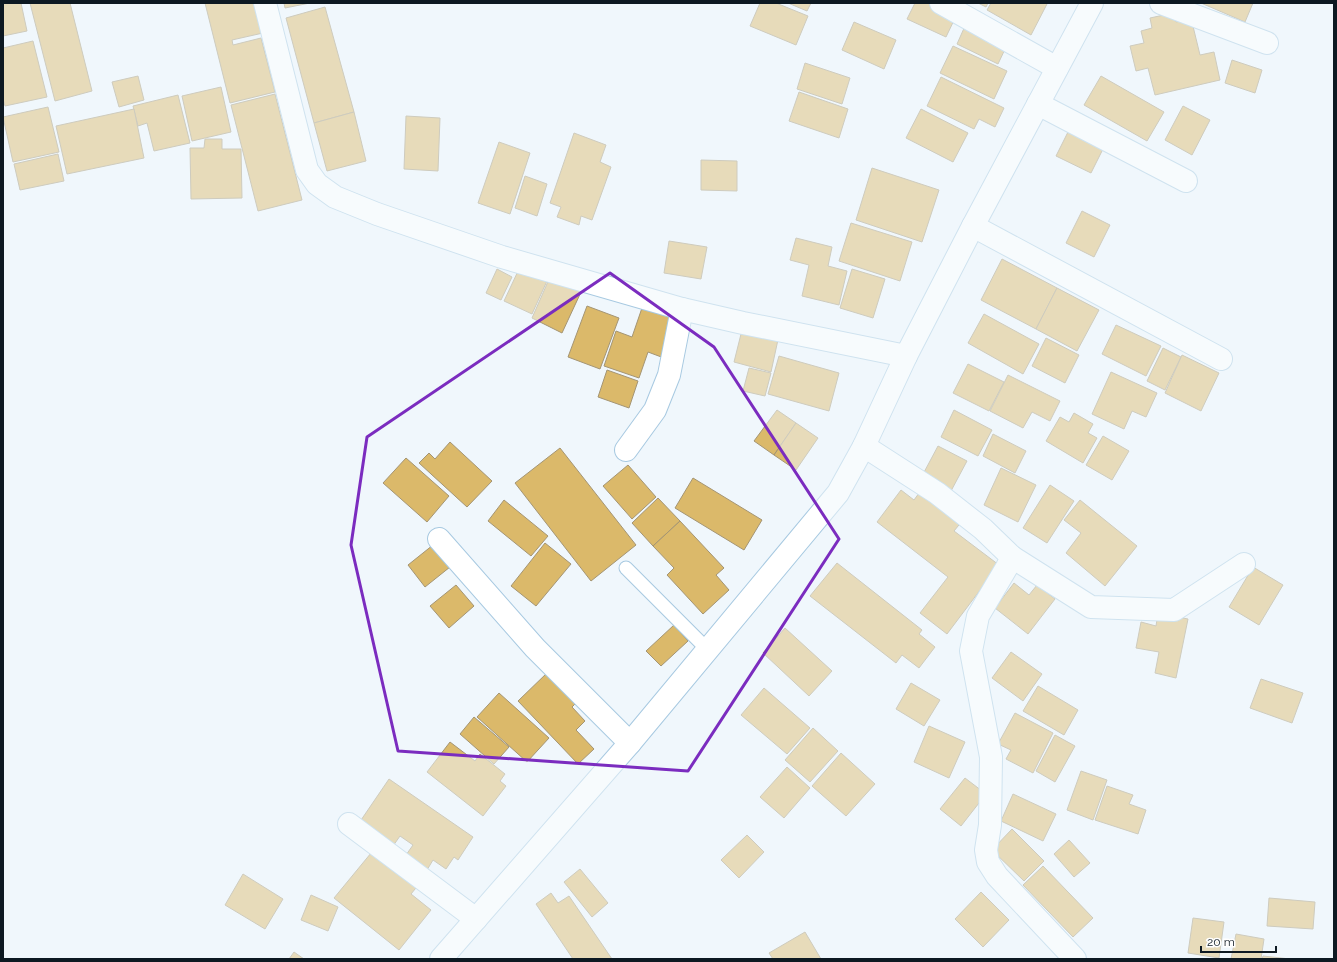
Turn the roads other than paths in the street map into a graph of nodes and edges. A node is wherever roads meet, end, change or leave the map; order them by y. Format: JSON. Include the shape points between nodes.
{"nodes":[{"id":1,"x":265,"y":3,"type":"edge"},
{"id":2,"x":941,"y":3,"type":"edge"},
{"id":3,"x":1092,"y":3,"type":"edge"},
{"id":4,"x":1161,"y":3,"type":"edge"},
{"id":5,"x":1267,"y":43,"type":"dead end"},
{"id":6,"x":1057,"y":68,"type":"junction"},
{"id":7,"x":1038,"y":104,"type":"junction"},
{"id":8,"x":1186,"y":181,"type":"dead end"},
{"id":9,"x":973,"y":226,"type":"junction"},
{"id":10,"x":682,"y":309,"type":"junction"},
{"id":11,"x":906,"y":356,"type":"junction"},
{"id":12,"x":1221,"y":359,"type":"dead end"},
{"id":13,"x":864,"y":446,"type":"junction"},
{"id":14,"x":626,"y":450,"type":"dead end"},
{"id":15,"x":440,"y":539,"type":"dead end"},
{"id":16,"x":1012,"y":557,"type":"junction"},
{"id":17,"x":1244,"y":564,"type":"dead end"},
{"id":18,"x":626,"y":568,"type":"dead end"},
{"id":19,"x":708,"y":650,"type":"junction"},
{"id":20,"x":630,"y":743,"type":"junction"},
{"id":21,"x":349,"y":824,"type":"dead end"},
{"id":22,"x":476,"y":919,"type":"junction"},
{"id":23,"x":441,"y":959,"type":"edge"},
{"id":24,"x":1075,"y":959,"type":"edge"}],
"edges":[{"from":1,"to":10,"type":"street","via":[[307,170],[317,184],[335,197],[377,214],[502,257]]},
{"from":2,"to":6,"type":"street"},
{"from":3,"to":6,"type":"street"},
{"from":4,"to":5,"type":"street"},
{"from":6,"to":7,"type":"street"},
{"from":7,"to":8,"type":"street"},
{"from":7,"to":9,"type":"street"},
{"from":9,"to":11,"type":"street"},
{"from":9,"to":12,"type":"street"},
{"from":10,"to":11,"type":"street"},
{"from":10,"to":14,"type":"street","via":[[669,375],[655,410]]},
{"from":11,"to":13,"type":"street"},
{"from":13,"to":16,"type":"street","via":[[937,494],[983,529]]},
{"from":13,"to":19,"type":"street","via":[[838,493]]},
{"from":15,"to":20,"type":"street","via":[[535,648]]},
{"from":16,"to":17,"type":"street","via":[[1091,607],[1174,610]]},
{"from":16,"to":24,"type":"street","via":[[978,616],[971,651],[991,757],[990,825],[986,850],[988,862],[997,876]]},
{"from":18,"to":19,"type":"lane"},
{"from":19,"to":20,"type":"street"},
{"from":20,"to":22,"type":"street"},
{"from":21,"to":22,"type":"street"},
{"from":22,"to":23,"type":"street"}]}
